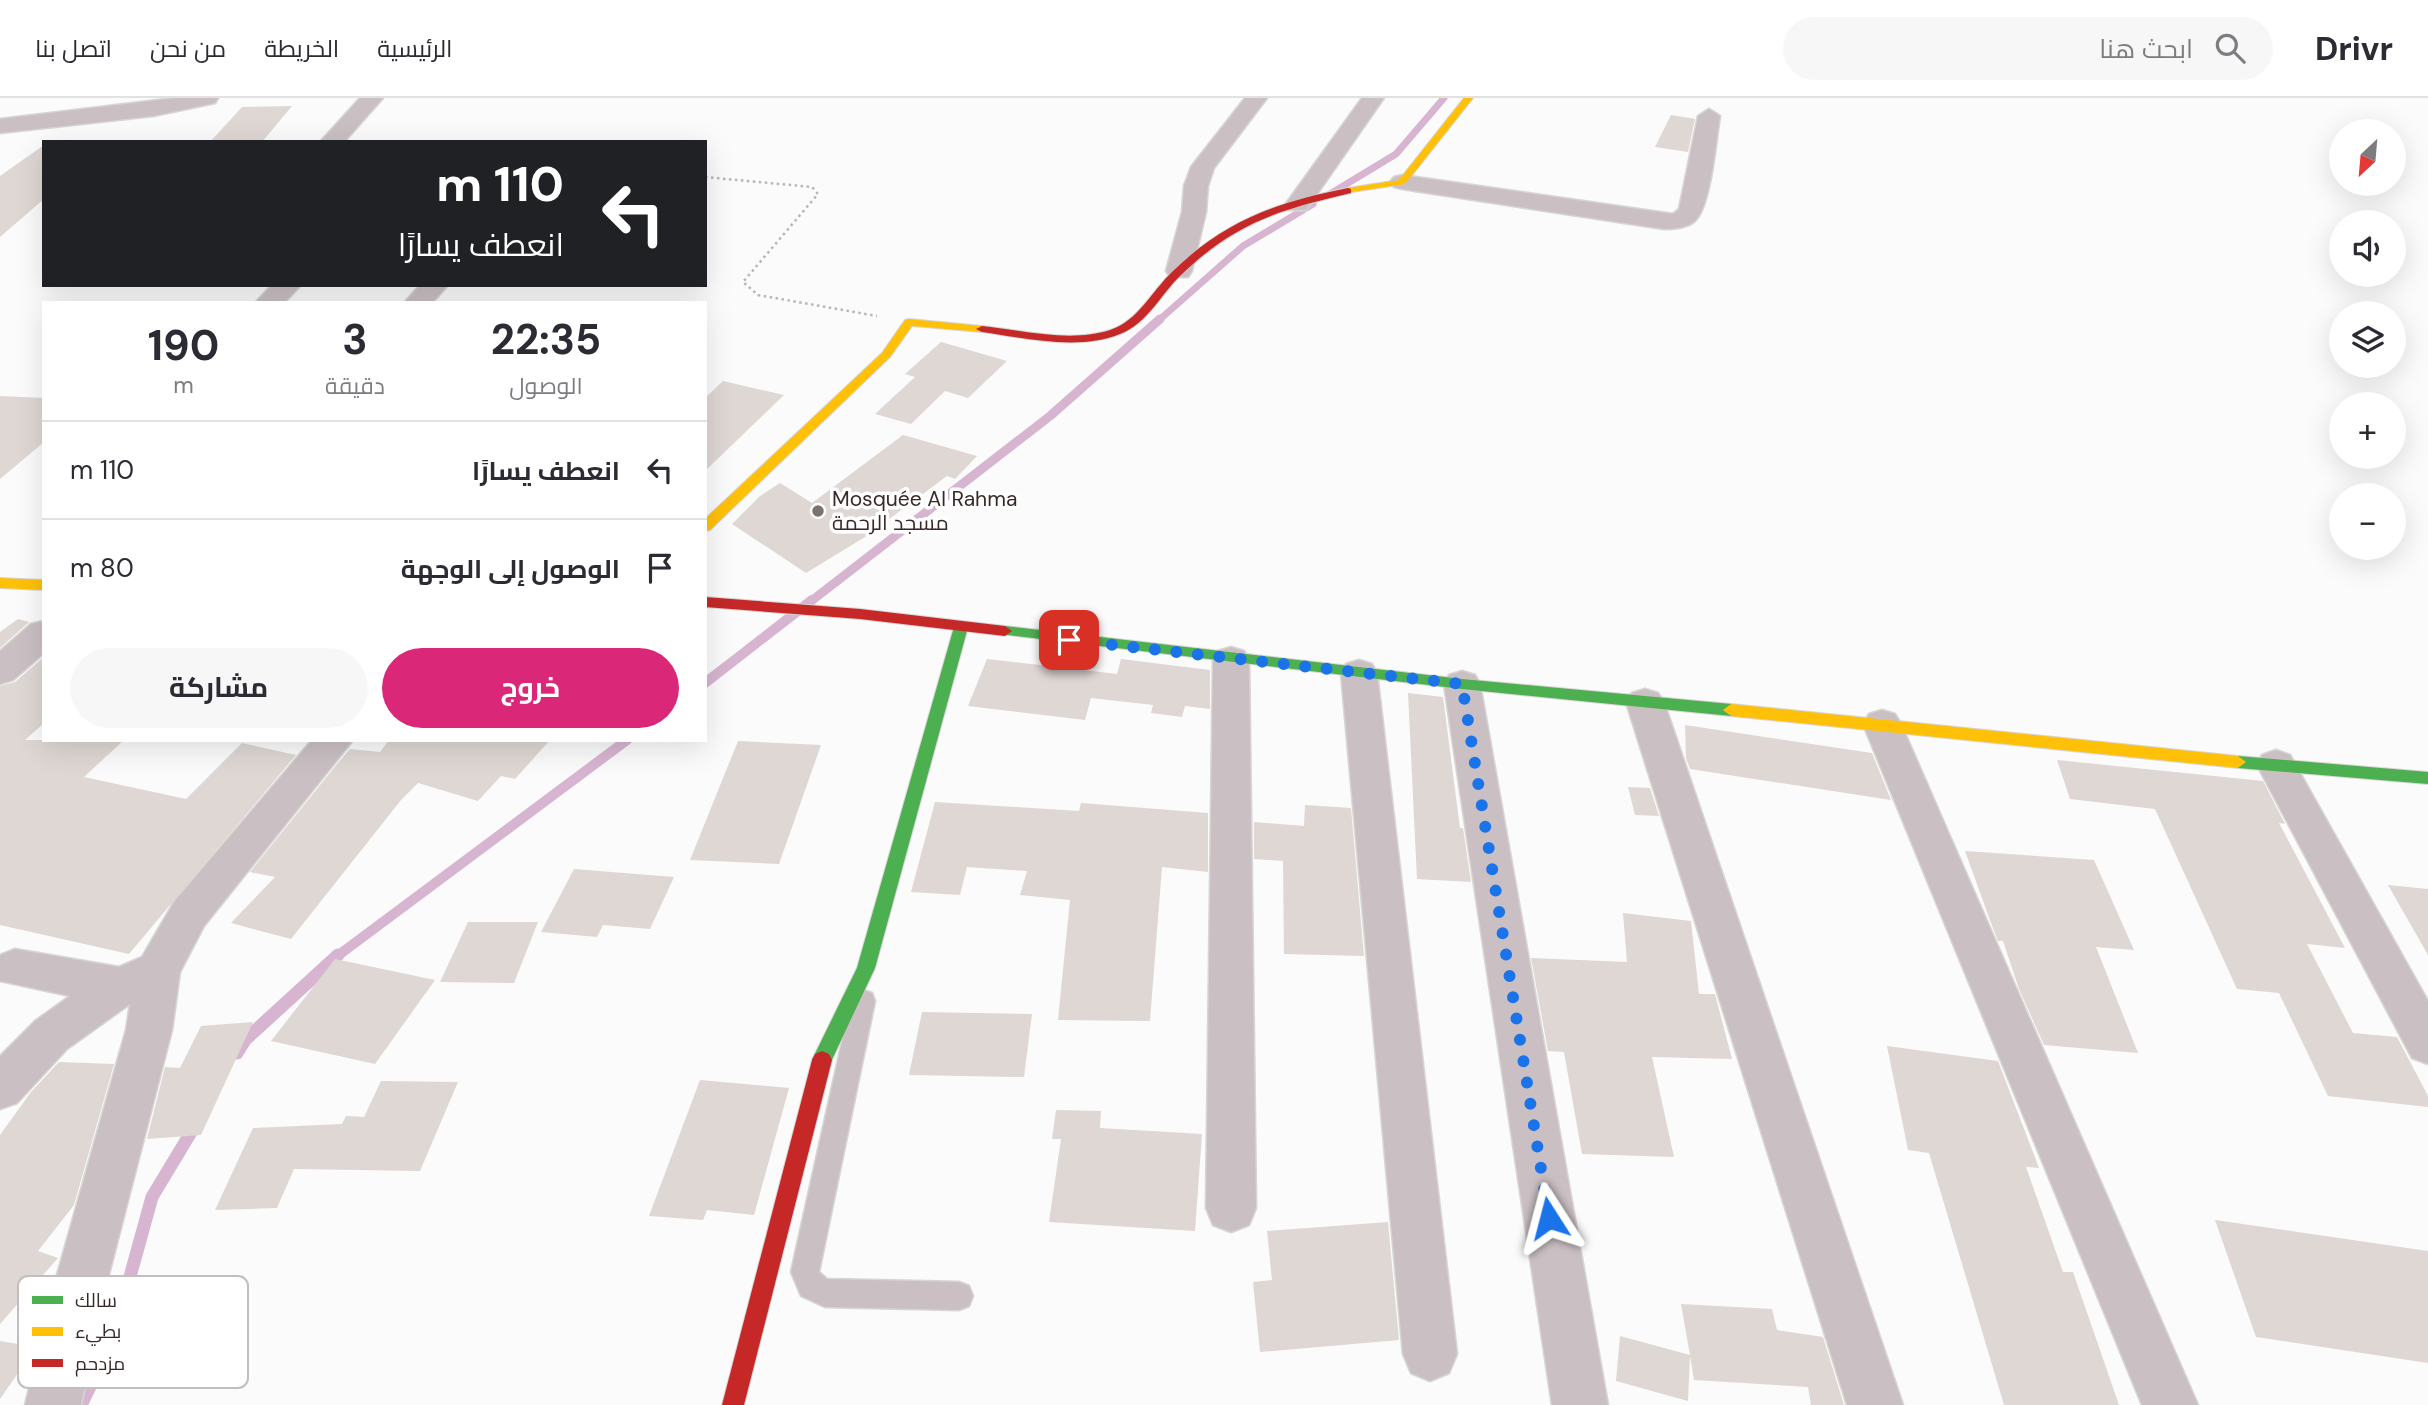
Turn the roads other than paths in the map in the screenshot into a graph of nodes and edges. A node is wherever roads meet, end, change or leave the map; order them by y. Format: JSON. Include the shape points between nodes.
{"nodes":[{"id":1,"x":207,"y":98,"type":"edge"},
{"id":2,"x":372,"y":98,"type":"edge"},
{"id":3,"x":1256,"y":98,"type":"edge"},
{"id":4,"x":1373,"y":98,"type":"edge"},
{"id":5,"x":1469,"y":98,"type":"edge"},
{"id":6,"x":155,"y":103,"type":"edge"},
{"id":7,"x":1709,"y":116,"type":"dead end"},
{"id":8,"x":0,"y":126,"type":"edge"},
{"id":9,"x":333,"y":140,"type":"edge"},
{"id":10,"x":1402,"y":183,"type":"junction"},
{"id":11,"x":1297,"y":205,"type":"junction"},
{"id":12,"x":1179,"y":271,"type":"junction"},
{"id":13,"x":286,"y":287,"type":"edge"},
{"id":14,"x":433,"y":287,"type":"edge"},
{"id":15,"x":270,"y":301,"type":"edge"},
{"id":16,"x":419,"y":301,"type":"edge"},
{"id":17,"x":707,"y":525,"type":"edge"},
{"id":18,"x":0,"y":583,"type":"edge"},
{"id":19,"x":42,"y":585,"type":"edge"},
{"id":20,"x":707,"y":602,"type":"edge"},
{"id":21,"x":961,"y":626,"type":"junction"},
{"id":22,"x":42,"y":635,"type":"edge"},
{"id":23,"x":1231,"y":660,"type":"junction"},
{"id":24,"x":0,"y":671,"type":"edge"},
{"id":25,"x":1359,"y":673,"type":"junction"},
{"id":26,"x":1462,"y":684,"type":"junction"},
{"id":27,"x":1645,"y":702,"type":"junction"},
{"id":28,"x":1882,"y":724,"type":"junction"},
{"id":29,"x":332,"y":742,"type":"edge"},
{"id":30,"x":2276,"y":765,"type":"junction"},
{"id":31,"x":2428,"y":778,"type":"edge"},
{"id":32,"x":15,"y":968,"type":"dead end"},
{"id":33,"x":866,"y":968,"type":"junction"},
{"id":34,"x":139,"y":978,"type":"junction"},
{"id":35,"x":2428,"y":1044,"type":"edge"},
{"id":36,"x":0,"y":1088,"type":"edge"},
{"id":37,"x":1231,"y":1208,"type":"dead end"},
{"id":38,"x":83,"y":1276,"type":"edge"},
{"id":39,"x":960,"y":1296,"type":"dead end"},
{"id":40,"x":1430,"y":1354,"type":"dead end"},
{"id":41,"x":733,"y":1405,"type":"edge"},
{"id":42,"x":1580,"y":1405,"type":"edge"},
{"id":43,"x":1875,"y":1405,"type":"edge"},
{"id":44,"x":2170,"y":1405,"type":"edge"}],
"edges":[{"from":1,"to":6,"type":"street"},
{"from":2,"to":9,"type":"street"},
{"from":3,"to":12,"type":"street","via":[[1203,167]]},
{"from":4,"to":11,"type":"street"},
{"from":5,"to":10,"type":"street"},
{"from":6,"to":8,"type":"street"},
{"from":7,"to":10,"type":"street","via":[[1690,209],[1679,221]]},
{"from":10,"to":11,"type":"street"},
{"from":11,"to":12,"type":"street","via":[[1251,217]]},
{"from":12,"to":17,"type":"street","via":[[1129,322],[1098,336],[909,322],[886,355]]},
{"from":13,"to":15,"type":"street"},
{"from":14,"to":16,"type":"street"},
{"from":18,"to":19,"type":"street"},
{"from":20,"to":21,"type":"street"},
{"from":21,"to":23,"type":"street"},
{"from":21,"to":33,"type":"street"},
{"from":22,"to":24,"type":"street"},
{"from":23,"to":25,"type":"street"},
{"from":23,"to":37,"type":"street"},
{"from":25,"to":26,"type":"street"},
{"from":25,"to":40,"type":"street"},
{"from":26,"to":27,"type":"street"},
{"from":26,"to":42,"type":"street"},
{"from":27,"to":28,"type":"street"},
{"from":27,"to":43,"type":"street"},
{"from":28,"to":30,"type":"street"},
{"from":28,"to":44,"type":"street"},
{"from":29,"to":34,"type":"street"},
{"from":30,"to":31,"type":"street"},
{"from":30,"to":35,"type":"street"},
{"from":32,"to":34,"type":"street"},
{"from":33,"to":39,"type":"lane","via":[[862,1020],[805,1272],[811,1286],[825,1293]]},
{"from":33,"to":41,"type":"street","via":[[821,1063]]},
{"from":34,"to":36,"type":"street","via":[[51,1035]]},
{"from":34,"to":38,"type":"street","via":[[149,1030]]}]}
